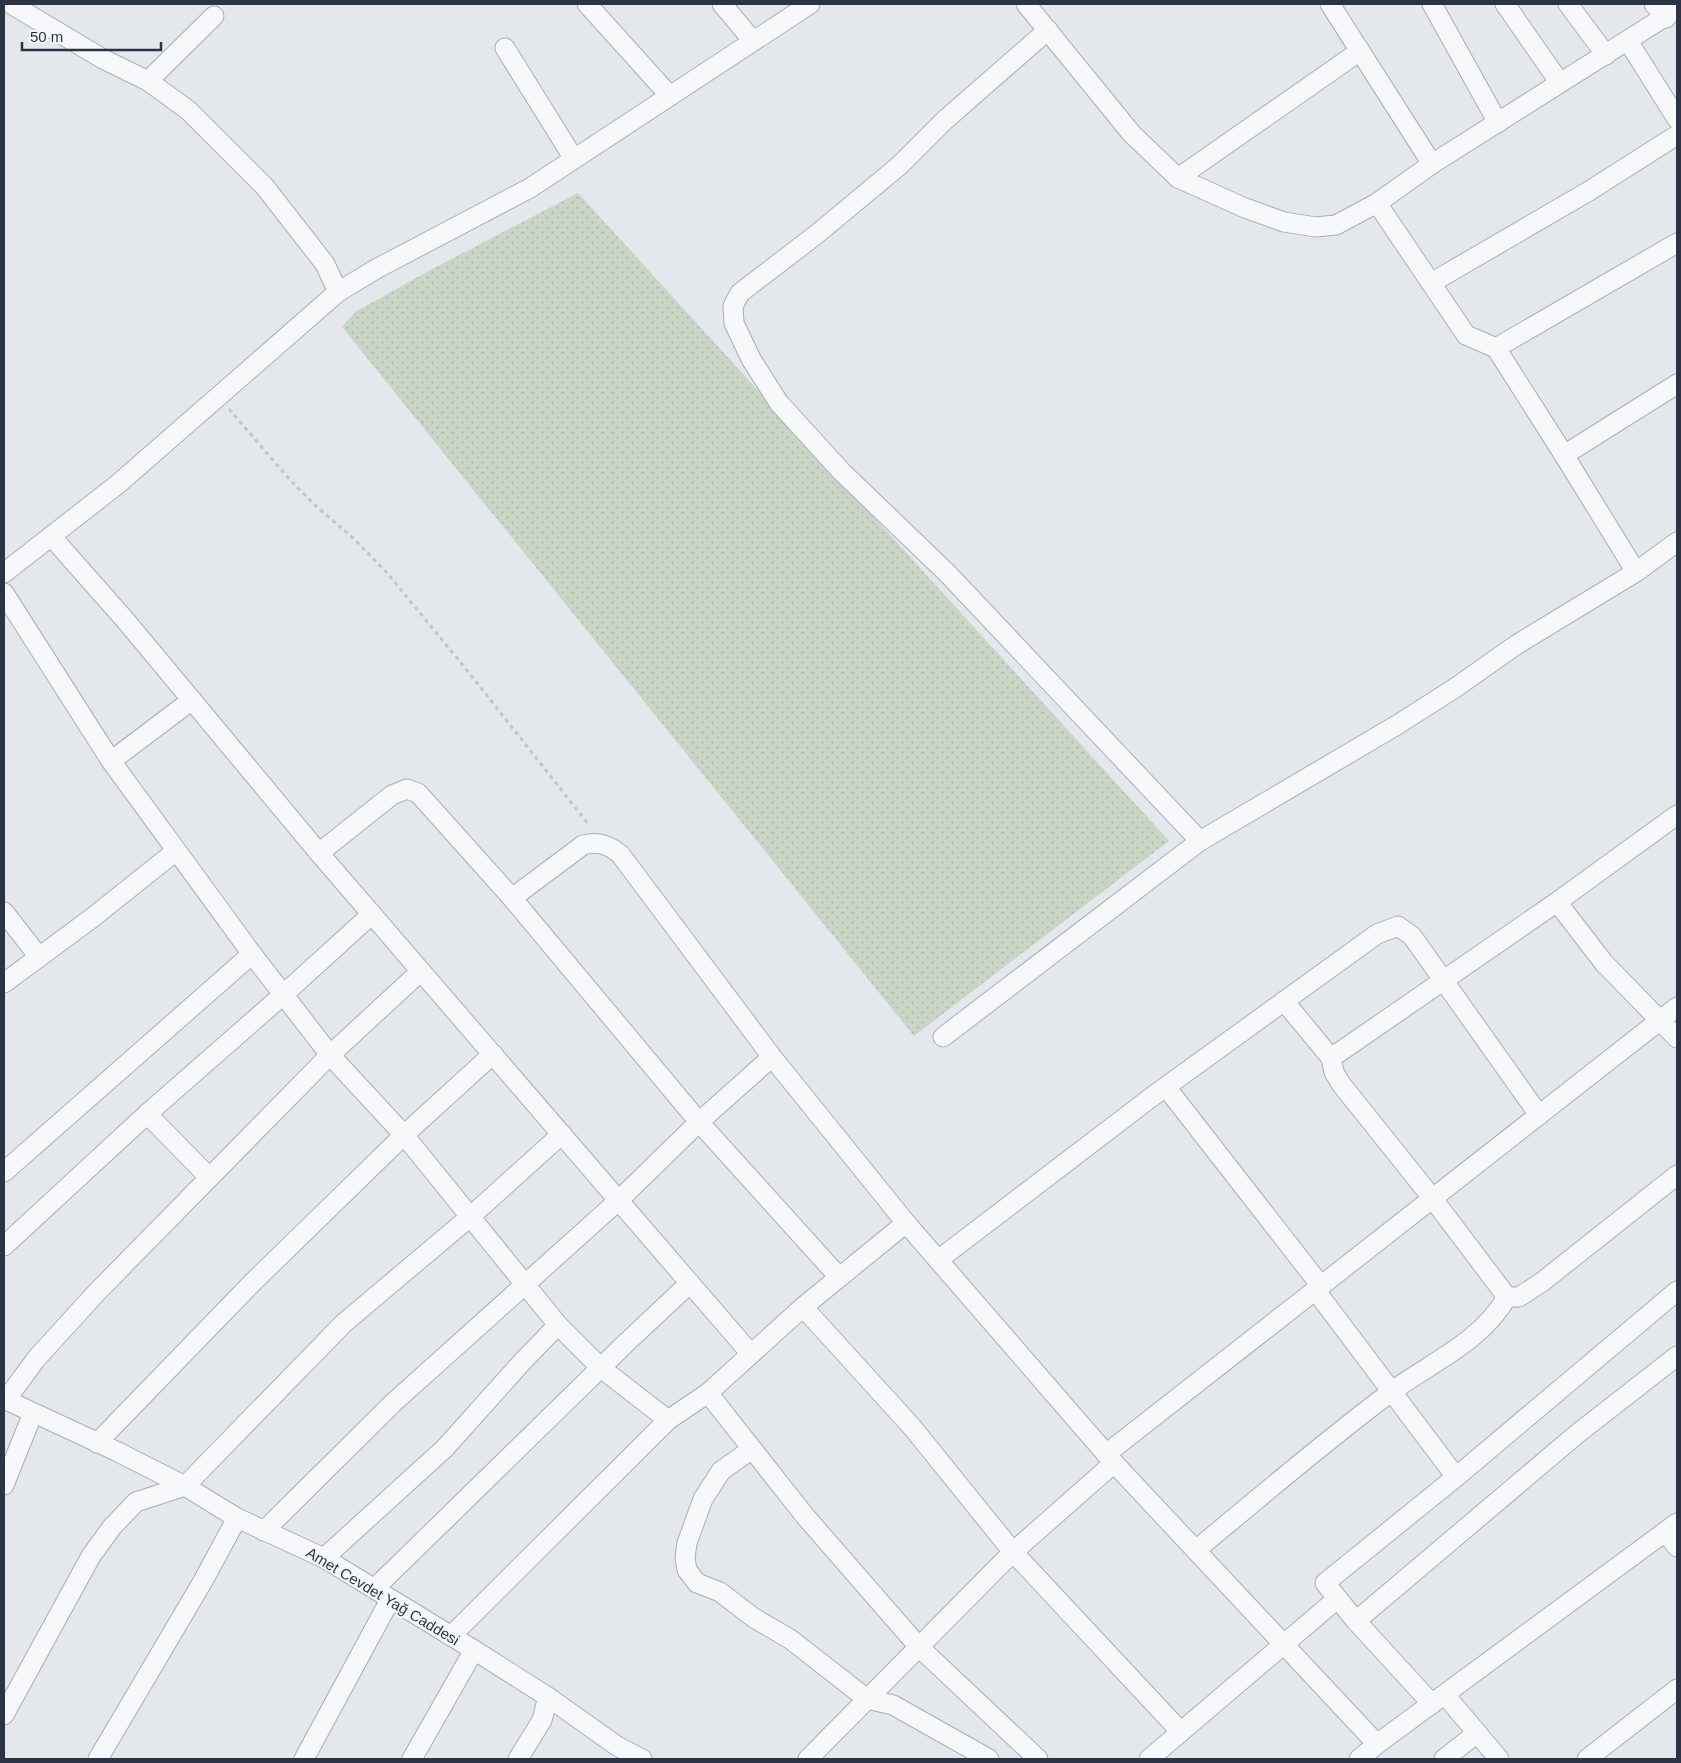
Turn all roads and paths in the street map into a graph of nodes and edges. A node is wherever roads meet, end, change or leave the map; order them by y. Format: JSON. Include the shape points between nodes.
{"nodes":[{"id":1,"x":587,"y":4,"type":"edge"},
{"id":2,"x":722,"y":4,"type":"edge"},
{"id":3,"x":810,"y":4,"type":"edge"},
{"id":4,"x":1026,"y":4,"type":"edge"},
{"id":5,"x":1330,"y":4,"type":"edge"},
{"id":6,"x":1432,"y":4,"type":"edge"},
{"id":7,"x":1505,"y":4,"type":"edge"},
{"id":8,"x":1568,"y":4,"type":"edge"},
{"id":9,"x":8,"y":6,"type":"edge"},
{"id":10,"x":1666,"y":10,"type":"edge"},
{"id":11,"x":214,"y":16,"type":"dead end"},
{"id":12,"x":1048,"y":30,"type":"junction"},
{"id":13,"x":753,"y":41,"type":"junction"},
{"id":14,"x":1628,"y":41,"type":"junction"},
{"id":15,"x":505,"y":48,"type":"dead end"},
{"id":16,"x":1360,"y":52,"type":"junction"},
{"id":17,"x":1606,"y":55,"type":"junction"},
{"id":18,"x":148,"y":81,"type":"junction"},
{"id":19,"x":1560,"y":84,"type":"junction"},
{"id":20,"x":670,"y":96,"type":"junction"},
{"id":21,"x":1677,"y":119,"type":"edge"},
{"id":22,"x":1498,"y":123,"type":"junction"},
{"id":23,"x":1677,"y":135,"type":"edge"},
{"id":24,"x":574,"y":159,"type":"junction"},
{"id":25,"x":1432,"y":164,"type":"junction"},
{"id":26,"x":1178,"y":178,"type":"junction"},
{"id":27,"x":1377,"y":202,"type":"junction"},
{"id":28,"x":1677,"y":243,"type":"edge"},
{"id":29,"x":1431,"y":283,"type":"junction"},
{"id":30,"x":338,"y":292,"type":"junction"},
{"id":31,"x":1496,"y":348,"type":"junction"},
{"id":32,"x":1677,"y":384,"type":"edge"},
{"id":33,"x":219,"y":397,"type":"junction"},
{"id":34,"x":1564,"y":455,"type":"junction"},
{"id":35,"x":51,"y":536,"type":"junction"},
{"id":36,"x":1677,"y":542,"type":"edge"},
{"id":37,"x":1636,"y":572,"type":"junction"},
{"id":38,"x":4,"y":573,"type":"edge"},
{"id":39,"x":4,"y":593,"type":"edge"},
{"id":40,"x":192,"y":700,"type":"junction"},
{"id":41,"x":111,"y":761,"type":"junction"},
{"id":42,"x":1677,"y":815,"type":"edge"},
{"id":43,"x":1200,"y":841,"type":"junction"},
{"id":44,"x":600,"y":843,"type":"junction"},
{"id":45,"x":176,"y":851,"type":"junction"},
{"id":46,"x":319,"y":853,"type":"junction"},
{"id":47,"x":512,"y":898,"type":"junction"},
{"id":48,"x":1557,"y":902,"type":"junction"},
{"id":49,"x":4,"y":912,"type":"edge"},
{"id":50,"x":372,"y":914,"type":"junction"},
{"id":51,"x":252,"y":954,"type":"junction"},
{"id":52,"x":39,"y":957,"type":"junction"},
{"id":53,"x":421,"y":971,"type":"junction"},
{"id":54,"x":1444,"y":981,"type":"junction"},
{"id":55,"x":4,"y":983,"type":"edge"},
{"id":56,"x":284,"y":994,"type":"junction"},
{"id":57,"x":1284,"y":1001,"type":"junction"},
{"id":58,"x":1677,"y":1007,"type":"edge"},
{"id":59,"x":1660,"y":1020,"type":"junction"},
{"id":60,"x":943,"y":1036,"type":"dead end"},
{"id":61,"x":1677,"y":1038,"type":"edge"},
{"id":62,"x":493,"y":1054,"type":"junction"},
{"id":63,"x":330,"y":1055,"type":"junction"},
{"id":64,"x":772,"y":1057,"type":"junction"},
{"id":65,"x":1331,"y":1058,"type":"junction"},
{"id":66,"x":1166,"y":1086,"type":"junction"},
{"id":67,"x":147,"y":1114,"type":"junction"},
{"id":68,"x":1539,"y":1115,"type":"junction"},
{"id":69,"x":698,"y":1122,"type":"junction"},
{"id":70,"x":562,"y":1134,"type":"junction"},
{"id":71,"x":404,"y":1136,"type":"junction"},
{"id":72,"x":4,"y":1172,"type":"edge"},
{"id":73,"x":1677,"y":1174,"type":"edge"},
{"id":74,"x":209,"y":1177,"type":"junction"},
{"id":75,"x":1434,"y":1199,"type":"junction"},
{"id":76,"x":619,"y":1200,"type":"junction"},
{"id":77,"x":471,"y":1216,"type":"junction"},
{"id":78,"x":906,"y":1223,"type":"junction"},
{"id":79,"x":4,"y":1246,"type":"edge"},
{"id":80,"x":938,"y":1260,"type":"junction"},
{"id":81,"x":839,"y":1277,"type":"junction"},
{"id":82,"x":690,"y":1283,"type":"junction"},
{"id":83,"x":526,"y":1284,"type":"junction"},
{"id":84,"x":1319,"y":1289,"type":"junction"},
{"id":85,"x":1677,"y":1291,"type":"edge"},
{"id":86,"x":1507,"y":1297,"type":"junction"},
{"id":87,"x":803,"y":1307,"type":"junction"},
{"id":88,"x":558,"y":1325,"type":"junction"},
{"id":89,"x":751,"y":1354,"type":"junction"},
{"id":90,"x":1676,"y":1358,"type":"edge"},
{"id":91,"x":601,"y":1368,"type":"junction"},
{"id":92,"x":1392,"y":1392,"type":"junction"},
{"id":93,"x":708,"y":1393,"type":"junction"},
{"id":94,"x":5,"y":1400,"type":"edge"},
{"id":95,"x":33,"y":1413,"type":"junction"},
{"id":96,"x":668,"y":1420,"type":"junction"},
{"id":97,"x":97,"y":1443,"type":"junction"},
{"id":98,"x":752,"y":1449,"type":"junction"},
{"id":99,"x":1110,"y":1458,"type":"junction"},
{"id":100,"x":1456,"y":1477,"type":"junction"},
{"id":101,"x":4,"y":1485,"type":"edge"},
{"id":102,"x":185,"y":1486,"type":"junction"},
{"id":103,"x":237,"y":1518,"type":"junction"},
{"id":104,"x":1671,"y":1527,"type":"edge"},
{"id":105,"x":264,"y":1531,"type":"junction"},
{"id":106,"x":1677,"y":1547,"type":"edge"},
{"id":107,"x":1196,"y":1550,"type":"junction"},
{"id":108,"x":1013,"y":1552,"type":"junction"},
{"id":109,"x":324,"y":1558,"type":"junction"},
{"id":110,"x":374,"y":1589,"type":"junction"},
{"id":111,"x":1337,"y":1599,"type":"junction"},
{"id":112,"x":390,"y":1600,"type":"junction"},
{"id":113,"x":1356,"y":1621,"type":"junction"},
{"id":114,"x":451,"y":1636,"type":"junction"},
{"id":115,"x":1284,"y":1644,"type":"junction"},
{"id":116,"x":919,"y":1647,"type":"junction"},
{"id":117,"x":474,"y":1650,"type":"junction"},
{"id":118,"x":1677,"y":1689,"type":"edge"},
{"id":119,"x":548,"y":1697,"type":"junction"},
{"id":120,"x":867,"y":1699,"type":"junction"},
{"id":121,"x":1438,"y":1699,"type":"junction"},
{"id":122,"x":4,"y":1715,"type":"edge"},
{"id":123,"x":1181,"y":1732,"type":"junction"},
{"id":124,"x":1477,"y":1733,"type":"junction"},
{"id":125,"x":1377,"y":1744,"type":"junction"},
{"id":126,"x":613,"y":1752,"type":"edge"},
{"id":127,"x":98,"y":1759,"type":"edge"},
{"id":128,"x":304,"y":1759,"type":"edge"},
{"id":129,"x":412,"y":1759,"type":"edge"},
{"id":130,"x":518,"y":1759,"type":"edge"},
{"id":131,"x":642,"y":1759,"type":"edge"},
{"id":132,"x":808,"y":1759,"type":"edge"},
{"id":133,"x":989,"y":1759,"type":"edge"},
{"id":134,"x":1038,"y":1759,"type":"edge"},
{"id":135,"x":1149,"y":1759,"type":"edge"},
{"id":136,"x":1359,"y":1759,"type":"edge"},
{"id":137,"x":1444,"y":1759,"type":"edge"},
{"id":138,"x":1499,"y":1759,"type":"edge"},
{"id":139,"x":1587,"y":1759,"type":"edge"}],
"edges":[{"from":1,"to":20,"type":"street"},
{"from":2,"to":13,"type":"street"},
{"from":3,"to":13,"type":"street"},
{"from":4,"to":12,"type":"street"},
{"from":5,"to":16,"type":"street"},
{"from":6,"to":22,"type":"street"},
{"from":7,"to":19,"type":"street"},
{"from":8,"to":17,"type":"street"},
{"from":9,"to":18,"type":"street"},
{"from":10,"to":14,"type":"street"},
{"from":11,"to":18,"type":"street"},
{"from":12,"to":26,"type":"street","via":[[1132,134]]},
{"from":12,"to":43,"type":"street","via":[[944,120],[900,165],[740,293],[733,306],[734,323],[778,403],[842,472],[948,574]]},
{"from":13,"to":20,"type":"street"},
{"from":14,"to":17,"type":"street"},
{"from":14,"to":21,"type":"street"},
{"from":15,"to":24,"type":"street"},
{"from":16,"to":25,"type":"street"},
{"from":16,"to":26,"type":"street"},
{"from":17,"to":19,"type":"street"},
{"from":18,"to":30,"type":"street","via":[[188,110],[265,187],[325,264]]},
{"from":19,"to":22,"type":"street"},
{"from":20,"to":24,"type":"street"},
{"from":22,"to":25,"type":"street"},
{"from":23,"to":29,"type":"street","via":[[1589,191]]},
{"from":24,"to":30,"type":"street","via":[[530,188]]},
{"from":25,"to":27,"type":"street"},
{"from":26,"to":27,"type":"street","via":[[1261,214],[1316,227],[1336,225]]},
{"from":27,"to":29,"type":"street"},
{"from":28,"to":31,"type":"street"},
{"from":29,"to":31,"type":"street","via":[[1466,335]]},
{"from":30,"to":33,"type":"street"},
{"from":31,"to":34,"type":"street"},
{"from":32,"to":34,"type":"street"},
{"from":33,"to":35,"type":"street","via":[[118,484]]},
{"from":33,"to":44,"type":"path","via":[[290,480],[388,574],[578,811]]},
{"from":34,"to":37,"type":"street"},
{"from":35,"to":38,"type":"street"},
{"from":35,"to":40,"type":"street"},
{"from":36,"to":37,"type":"street"},
{"from":37,"to":43,"type":"street","via":[[1516,644],[1398,724]]},
{"from":39,"to":41,"type":"street"},
{"from":40,"to":41,"type":"street"},
{"from":40,"to":46,"type":"street"},
{"from":41,"to":45,"type":"street"},
{"from":42,"to":48,"type":"street"},
{"from":43,"to":60,"type":"street"},
{"from":44,"to":47,"type":"street","via":[[576,849]]},
{"from":44,"to":64,"type":"street","via":[[620,854]]},
{"from":45,"to":51,"type":"street"},
{"from":45,"to":52,"type":"street"},
{"from":46,"to":47,"type":"street","via":[[392,795],[407,789],[418,793]]},
{"from":46,"to":50,"type":"street"},
{"from":47,"to":69,"type":"street"},
{"from":48,"to":54,"type":"street"},
{"from":48,"to":59,"type":"street","via":[[1604,963]]},
{"from":49,"to":52,"type":"street"},
{"from":50,"to":53,"type":"street"},
{"from":50,"to":56,"type":"street"},
{"from":51,"to":56,"type":"street"},
{"from":51,"to":72,"type":"street"},
{"from":52,"to":55,"type":"street"},
{"from":53,"to":62,"type":"street"},
{"from":53,"to":63,"type":"street"},
{"from":54,"to":57,"type":"street","via":[[1412,936],[1398,926],[1377,934]]},
{"from":54,"to":65,"type":"street"},
{"from":54,"to":68,"type":"street"},
{"from":56,"to":63,"type":"street"},
{"from":56,"to":67,"type":"street"},
{"from":57,"to":65,"type":"street"},
{"from":57,"to":66,"type":"street"},
{"from":58,"to":59,"type":"street"},
{"from":59,"to":61,"type":"street"},
{"from":59,"to":68,"type":"street"},
{"from":62,"to":70,"type":"street"},
{"from":62,"to":71,"type":"street"},
{"from":63,"to":71,"type":"street"},
{"from":63,"to":74,"type":"street"},
{"from":64,"to":69,"type":"street"},
{"from":64,"to":78,"type":"street"},
{"from":65,"to":75,"type":"street","via":[[1341,1084]]},
{"from":66,"to":80,"type":"street"},
{"from":66,"to":84,"type":"street"},
{"from":67,"to":74,"type":"street"},
{"from":67,"to":79,"type":"street"},
{"from":68,"to":75,"type":"street"},
{"from":69,"to":76,"type":"street"},
{"from":69,"to":81,"type":"street"},
{"from":70,"to":76,"type":"street"},
{"from":70,"to":77,"type":"street"},
{"from":71,"to":77,"type":"street"},
{"from":71,"to":97,"type":"street","via":[[252,1283]]},
{"from":73,"to":86,"type":"street","via":[[1542,1282],[1519,1297]]},
{"from":74,"to":94,"type":"street","via":[[97,1292],[36,1359]]},
{"from":75,"to":84,"type":"street"},
{"from":75,"to":86,"type":"street"},
{"from":76,"to":82,"type":"street"},
{"from":76,"to":83,"type":"street"},
{"from":77,"to":83,"type":"street"},
{"from":77,"to":102,"type":"street","via":[[344,1324]]},
{"from":78,"to":80,"type":"street"},
{"from":78,"to":81,"type":"street"},
{"from":80,"to":99,"type":"street"},
{"from":81,"to":87,"type":"street"},
{"from":82,"to":89,"type":"street"},
{"from":82,"to":91,"type":"street"},
{"from":83,"to":88,"type":"street"},
{"from":83,"to":105,"type":"street","via":[[394,1403]]},
{"from":84,"to":92,"type":"street"},
{"from":84,"to":99,"type":"street"},
{"from":85,"to":100,"type":"street"},
{"from":86,"to":92,"type":"street","via":[[1498,1312],[1476,1335]]},
{"from":87,"to":89,"type":"street"},
{"from":87,"to":108,"type":"street","via":[[912,1427]]},
{"from":88,"to":91,"type":"street"},
{"from":88,"to":109,"type":"street","via":[[445,1448]]},
{"from":89,"to":93,"type":"street"},
{"from":90,"to":113,"type":"street","via":[[1578,1434]]},
{"from":91,"to":96,"type":"street"},
{"from":91,"to":110,"type":"street"},
{"from":92,"to":100,"type":"street"},
{"from":92,"to":107,"type":"street"},
{"from":93,"to":96,"type":"street"},
{"from":93,"to":98,"type":"street"},
{"from":94,"to":95,"type":"street","name":"Amet Cevdet Yağ Caddesi"},
{"from":95,"to":97,"type":"street","name":"Amet Cevdet Yağ Caddesi"},
{"from":95,"to":101,"type":"street"},
{"from":96,"to":114,"type":"street"},
{"from":97,"to":102,"type":"street","name":"Amet Cevdet Yağ Caddesi"},
{"from":98,"to":116,"type":"street","via":[[805,1516]]},
{"from":98,"to":120,"type":"street","via":[[721,1471],[702,1499],[687,1543],[687,1570],[697,1583],[720,1592],[754,1618],[790,1639]]},
{"from":99,"to":107,"type":"street"},
{"from":99,"to":108,"type":"street"},
{"from":100,"to":111,"type":"street","via":[[1325,1582]]},
{"from":102,"to":103,"type":"street","name":"Amet Cevdet Yağ Caddesi"},
{"from":102,"to":122,"type":"street","via":[[136,1502],[112,1527],[91,1556]]},
{"from":103,"to":105,"type":"street","name":"Amet Cevdet Yağ Caddesi"},
{"from":103,"to":127,"type":"street"},
{"from":104,"to":106,"type":"street"},
{"from":104,"to":121,"type":"street"},
{"from":105,"to":109,"type":"street","name":"Amet Cevdet Yağ Caddesi"},
{"from":107,"to":115,"type":"street"},
{"from":108,"to":116,"type":"street"},
{"from":108,"to":123,"type":"street"},
{"from":109,"to":110,"type":"street","name":"Amet Cevdet Yağ Caddesi"},
{"from":110,"to":112,"type":"street","name":"Amet Cevdet Yağ Caddesi"},
{"from":111,"to":113,"type":"street"},
{"from":111,"to":115,"type":"street"},
{"from":112,"to":114,"type":"street","name":"Amet Cevdet Yağ Caddesi"},
{"from":112,"to":128,"type":"street"},
{"from":113,"to":121,"type":"street"},
{"from":114,"to":117,"type":"street","name":"Amet Cevdet Yağ Caddesi"},
{"from":115,"to":123,"type":"street"},
{"from":115,"to":125,"type":"street"},
{"from":116,"to":120,"type":"street"},
{"from":116,"to":134,"type":"street"},
{"from":117,"to":119,"type":"street","name":"Amet Cevdet Yağ Caddesi"},
{"from":117,"to":129,"type":"street"},
{"from":118,"to":139,"type":"street"},
{"from":119,"to":126,"type":"street","name":"Amet Cevdet Yağ Caddesi"},
{"from":119,"to":130,"type":"street","via":[[542,1720]]},
{"from":120,"to":132,"type":"street"},
{"from":120,"to":133,"type":"street","via":[[893,1705]]},
{"from":121,"to":124,"type":"street"},
{"from":121,"to":125,"type":"street"},
{"from":123,"to":135,"type":"street"},
{"from":124,"to":137,"type":"street"},
{"from":124,"to":138,"type":"street"},
{"from":125,"to":136,"type":"street"},
{"from":126,"to":131,"type":"street","name":"Amet Cevdet Yağ Caddesi"}]}
